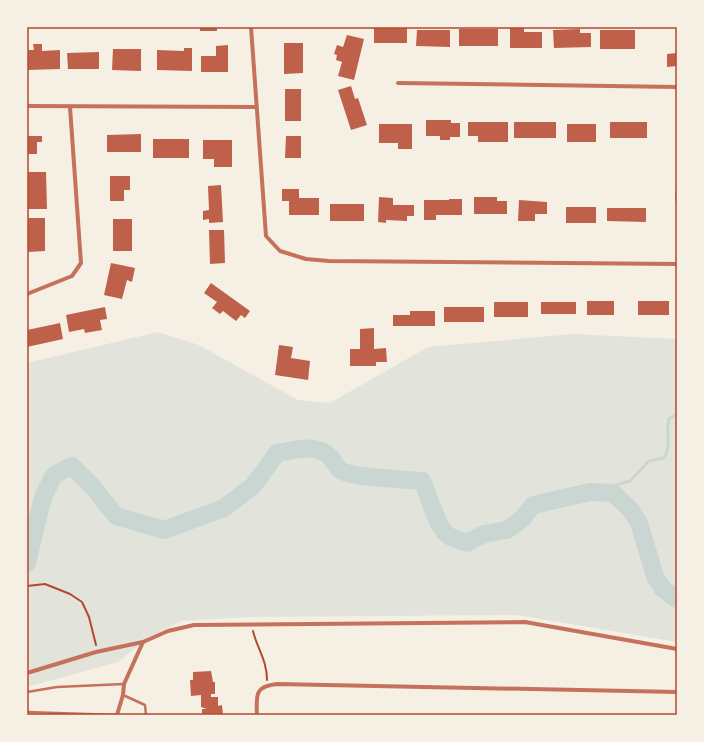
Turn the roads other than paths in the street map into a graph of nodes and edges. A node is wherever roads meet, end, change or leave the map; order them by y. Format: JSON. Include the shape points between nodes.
{"nodes":[{"id":1,"x":251,"y":27,"type":"edge"},
{"id":2,"x":398,"y":83,"type":"dead end"},
{"id":3,"x":677,"y":87,"type":"edge"},
{"id":4,"x":27,"y":106,"type":"edge"},
{"id":5,"x":70,"y":107,"type":"junction"},
{"id":6,"x":256,"y":107,"type":"junction"},
{"id":7,"x":677,"y":264,"type":"edge"},
{"id":8,"x":27,"y":294,"type":"edge"},
{"id":9,"x":143,"y":642,"type":"junction"},
{"id":10,"x":677,"y":649,"type":"edge"},
{"id":11,"x":27,"y":673,"type":"edge"},
{"id":12,"x":124,"y":684,"type":"junction"},
{"id":13,"x":27,"y":692,"type":"edge"},
{"id":14,"x":677,"y":692,"type":"edge"},
{"id":15,"x":123,"y":695,"type":"junction"},
{"id":16,"x":27,"y":712,"type":"edge"},
{"id":17,"x":117,"y":715,"type":"edge"},
{"id":18,"x":146,"y":715,"type":"edge"},
{"id":19,"x":257,"y":715,"type":"edge"}],
"edges":[{"from":1,"to":6,"type":"street"},
{"from":2,"to":3,"type":"street"},
{"from":4,"to":5,"type":"street"},
{"from":5,"to":6,"type":"street"},
{"from":5,"to":8,"type":"street","via":[[81,263],[72,276]]},
{"from":6,"to":7,"type":"street","via":[[266,236],[280,251],[306,259],[329,261]]},
{"from":9,"to":10,"type":"street","via":[[168,631],[194,626],[525,622]]},
{"from":9,"to":11,"type":"street","via":[[96,652]]},
{"from":9,"to":12,"type":"street"},
{"from":12,"to":13,"type":"lane","via":[[57,687]]},
{"from":12,"to":15,"type":"street"},
{"from":14,"to":19,"type":"street","via":[[267,685],[260,688],[257,694]]},
{"from":15,"to":17,"type":"street"},
{"from":15,"to":18,"type":"lane","via":[[145,705]]},
{"from":16,"to":17,"type":"lane"}]}
